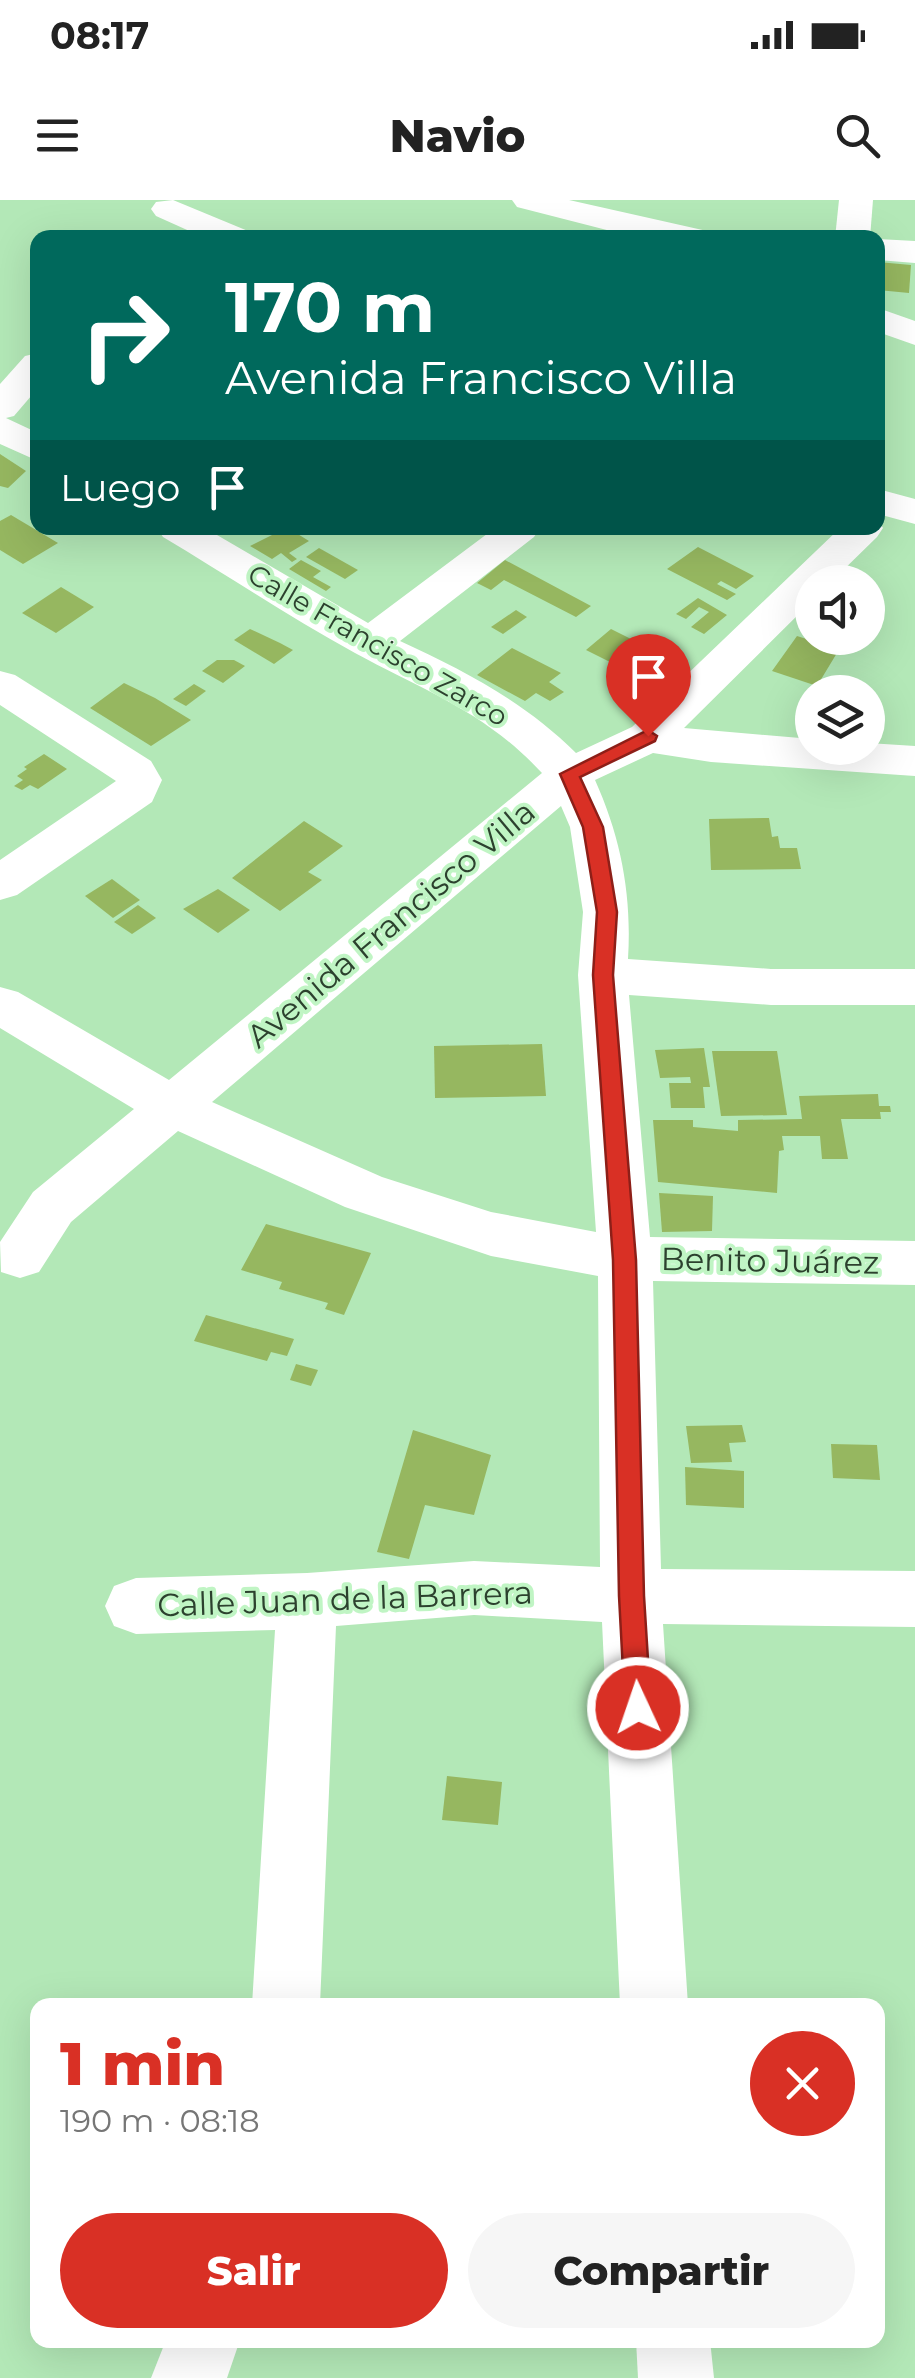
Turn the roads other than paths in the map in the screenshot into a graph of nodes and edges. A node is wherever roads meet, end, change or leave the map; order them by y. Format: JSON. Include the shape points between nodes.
{"nodes":[{"id":1,"x":529,"y":200,"type":"edge"},
{"id":2,"x":856,"y":200,"type":"edge"},
{"id":3,"x":171,"y":205,"type":"edge"},
{"id":4,"x":151,"y":230,"type":"edge"},
{"id":5,"x":220,"y":230,"type":"edge"},
{"id":6,"x":654,"y":230,"type":"edge"},
{"id":7,"x":853,"y":230,"type":"edge"},
{"id":8,"x":885,"y":250,"type":"edge"},
{"id":9,"x":915,"y":252,"type":"edge"},
{"id":10,"x":885,"y":322,"type":"edge"},
{"id":11,"x":915,"y":334,"type":"edge"},
{"id":12,"x":30,"y":373,"type":"edge"},
{"id":13,"x":0,"y":408,"type":"edge"},
{"id":14,"x":0,"y":428,"type":"edge"},
{"id":15,"x":30,"y":445,"type":"edge"},
{"id":16,"x":188,"y":535,"type":"edge"},
{"id":17,"x":511,"y":535,"type":"edge"},
{"id":18,"x":863,"y":535,"type":"edge"},
{"id":19,"x":370,"y":643,"type":"junction"},
{"id":20,"x":0,"y":685,"type":"edge"},
{"id":21,"x":648,"y":736,"type":"junction"},
{"id":22,"x":915,"y":761,"type":"edge"},
{"id":23,"x":570,"y":774,"type":"junction"},
{"id":24,"x":0,"y":883,"type":"edge"},
{"id":25,"x":603,"y":975,"type":"junction"},
{"id":26,"x":915,"y":987,"type":"edge"},
{"id":27,"x":0,"y":1006,"type":"edge"},
{"id":28,"x":173,"y":1107,"type":"junction"},
{"id":29,"x":20,"y":1256,"type":"dead end"},
{"id":30,"x":625,"y":1260,"type":"junction"},
{"id":31,"x":915,"y":1263,"type":"edge"},
{"id":32,"x":631,"y":1596,"type":"junction"},
{"id":33,"x":915,"y":1599,"type":"edge"},
{"id":34,"x":306,"y":1601,"type":"junction"},
{"id":35,"x":136,"y":1606,"type":"dead end"},
{"id":36,"x":286,"y":1998,"type":"edge"},
{"id":37,"x":654,"y":1998,"type":"edge"},
{"id":38,"x":200,"y":2348,"type":"edge"},
{"id":39,"x":674,"y":2348,"type":"edge"},
{"id":40,"x":189,"y":2378,"type":"edge"},
{"id":41,"x":676,"y":2378,"type":"edge"}],
"edges":[{"from":1,"to":6,"type":"street"},
{"from":2,"to":7,"type":"street"},
{"from":3,"to":4,"type":"street"},
{"from":3,"to":5,"type":"street"},
{"from":8,"to":9,"type":"street"},
{"from":10,"to":11,"type":"street"},
{"from":12,"to":13,"type":"street"},
{"from":14,"to":15,"type":"street"},
{"from":16,"to":19,"type":"street","name":"Calle Francisco Zarco"},
{"from":17,"to":19,"type":"street"},
{"from":18,"to":21,"type":"street","name":"Avenida Francisco Villa"},
{"from":19,"to":23,"type":"street","name":"Calle Francisco Zarco","via":[[466,689],[535,738]]},
{"from":20,"to":24,"type":"street","via":[[139,780],[136,791]]},
{"from":21,"to":22,"type":"street","via":[[711,747]]},
{"from":21,"to":23,"type":"street","name":"Avenida Francisco Villa"},
{"from":23,"to":25,"type":"street","via":[[593,827],[607,912]]},
{"from":23,"to":28,"type":"street","name":"Avenida Francisco Villa"},
{"from":25,"to":26,"type":"street","via":[[771,987]]},
{"from":25,"to":30,"type":"street"},
{"from":27,"to":28,"type":"street","name":"Benito Juárez"},
{"from":28,"to":29,"type":"street","name":"Avenida Francisco Villa","via":[[52,1207]]},
{"from":28,"to":30,"type":"street","name":"Benito Juárez","via":[[364,1192],[492,1234]]},
{"from":30,"to":31,"type":"street","name":"Benito Juárez"},
{"from":30,"to":32,"type":"street"},
{"from":32,"to":33,"type":"street","name":"Calle Juan de la Barrera"},
{"from":32,"to":34,"type":"street","name":"Calle Juan de la Barrera","via":[[474,1588]]},
{"from":32,"to":37,"type":"street"},
{"from":34,"to":35,"type":"street","name":"Calle Juan de la Barrera"},
{"from":34,"to":36,"type":"street"},
{"from":38,"to":40,"type":"street"},
{"from":39,"to":41,"type":"street"}]}
